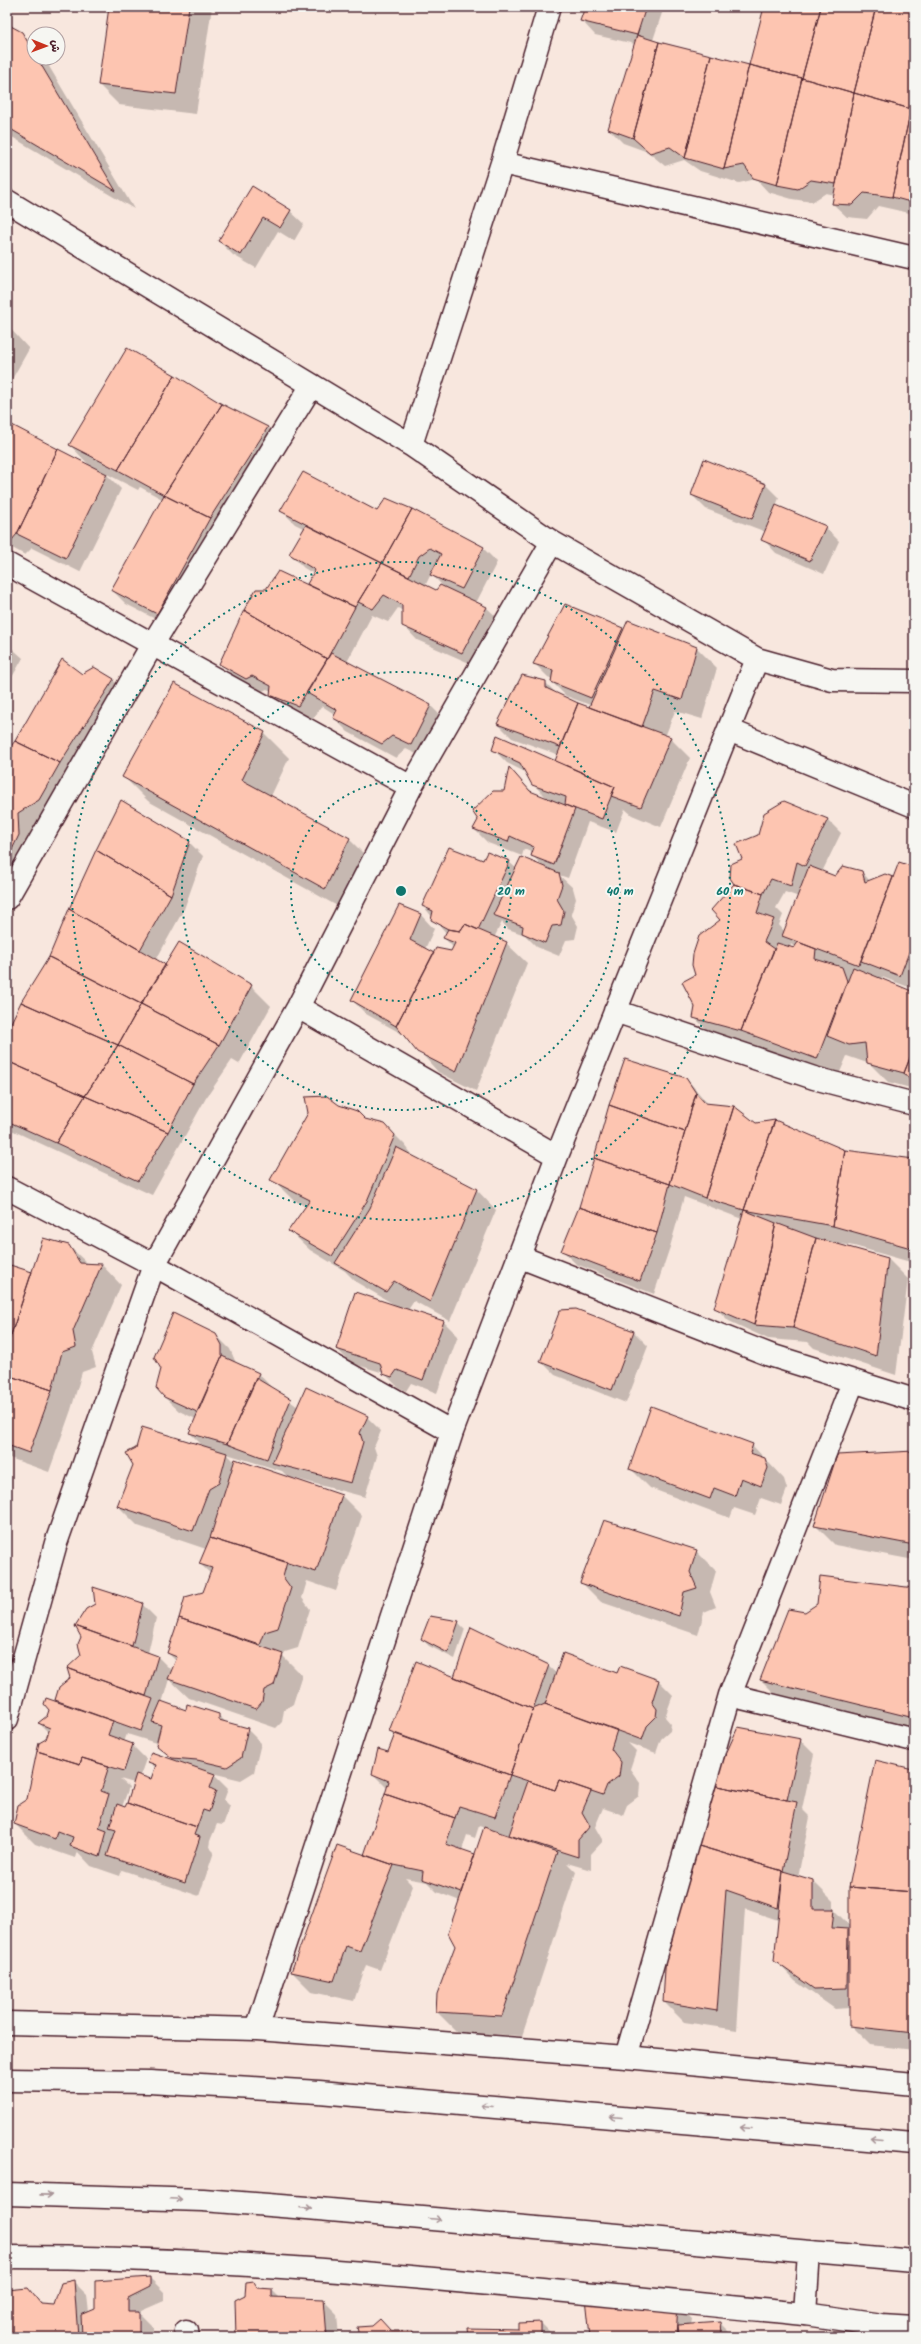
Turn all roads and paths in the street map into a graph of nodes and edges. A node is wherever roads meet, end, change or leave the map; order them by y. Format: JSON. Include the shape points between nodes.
{"nodes":[{"id":1,"x":549,"y":7,"type":"edge"},
{"id":2,"x":502,"y":163,"type":"junction"},
{"id":3,"x":7,"y":202,"type":"edge"},
{"id":4,"x":914,"y":258,"type":"edge"},
{"id":5,"x":312,"y":385,"type":"junction"},
{"id":6,"x":411,"y":445,"type":"junction"},
{"id":7,"x":552,"y":542,"type":"junction"},
{"id":8,"x":7,"y":564,"type":"edge"},
{"id":9,"x":152,"y":645,"type":"junction"},
{"id":10,"x":757,"y":659,"type":"junction"},
{"id":11,"x":914,"y":681,"type":"edge"},
{"id":12,"x":729,"y":730,"type":"junction"},
{"id":13,"x":411,"y":787,"type":"junction"},
{"id":14,"x":914,"y":806,"type":"edge"},
{"id":15,"x":9,"y":889,"type":"edge"},
{"id":16,"x":298,"y":1007,"type":"junction"},
{"id":17,"x":616,"y":1011,"type":"junction"},
{"id":18,"x":914,"y":1104,"type":"edge"},
{"id":19,"x":557,"y":1156,"type":"junction"},
{"id":20,"x":7,"y":1188,"type":"edge"},
{"id":21,"x":518,"y":1256,"type":"junction"},
{"id":22,"x":154,"y":1265,"type":"junction"},
{"id":23,"x":853,"y":1382,"type":"junction"},
{"id":24,"x":914,"y":1400,"type":"edge"},
{"id":25,"x":452,"y":1432,"type":"junction"},
{"id":26,"x":730,"y":1695,"type":"junction"},
{"id":27,"x":7,"y":1719,"type":"edge"},
{"id":28,"x":914,"y":1740,"type":"edge"},
{"id":29,"x":7,"y":2022,"type":"edge"},
{"id":30,"x":257,"y":2030,"type":"junction"},
{"id":31,"x":626,"y":2057,"type":"junction"},
{"id":32,"x":7,"y":2080,"type":"edge"},
{"id":33,"x":914,"y":2084,"type":"edge"},
{"id":34,"x":914,"y":2143,"type":"edge"},
{"id":35,"x":7,"y":2194,"type":"edge"},
{"id":36,"x":809,"y":2252,"type":"junction"},
{"id":37,"x":7,"y":2257,"type":"edge"},
{"id":38,"x":914,"y":2261,"type":"edge"},
{"id":39,"x":805,"y":2314,"type":"junction"},
{"id":40,"x":914,"y":2327,"type":"edge"},
{"id":41,"x":883,"y":2331,"type":"edge"}],
"edges":[{"from":1,"to":2,"type":"street"},
{"from":2,"to":4,"type":"street"},
{"from":2,"to":6,"type":"street"},
{"from":3,"to":5,"type":"street"},
{"from":5,"to":6,"type":"street"},
{"from":5,"to":9,"type":"street"},
{"from":6,"to":7,"type":"street"},
{"from":7,"to":10,"type":"street"},
{"from":7,"to":13,"type":"street"},
{"from":8,"to":9,"type":"street"},
{"from":9,"to":13,"type":"street"},
{"from":9,"to":15,"type":"street"},
{"from":10,"to":11,"type":"street","via":[[832,680]]},
{"from":10,"to":12,"type":"street"},
{"from":12,"to":14,"type":"street"},
{"from":12,"to":17,"type":"street"},
{"from":13,"to":16,"type":"street"},
{"from":16,"to":19,"type":"street"},
{"from":16,"to":22,"type":"street"},
{"from":17,"to":18,"type":"street","via":[[814,1078]]},
{"from":17,"to":19,"type":"street"},
{"from":19,"to":21,"type":"street"},
{"from":20,"to":22,"type":"street"},
{"from":21,"to":23,"type":"street","via":[[770,1355]]},
{"from":21,"to":25,"type":"street"},
{"from":22,"to":25,"type":"street"},
{"from":22,"to":27,"type":"street","via":[[56,1543]]},
{"from":23,"to":24,"type":"street"},
{"from":23,"to":26,"type":"street"},
{"from":25,"to":30,"type":"street"},
{"from":26,"to":28,"type":"street"},
{"from":26,"to":31,"type":"street"},
{"from":29,"to":30,"type":"street"},
{"from":30,"to":31,"type":"street"},
{"from":31,"to":33,"type":"street"},
{"from":34,"to":32,"type":"street","one_way":true,"via":[[319,2092],[150,2082]]},
{"from":35,"to":36,"type":"street","one_way":true,"via":[[120,2197],[300,2207]]},
{"from":36,"to":38,"type":"street"},
{"from":36,"to":39,"type":"street"},
{"from":37,"to":39,"type":"street","via":[[212,2263],[302,2269]]},
{"from":39,"to":41,"type":"street"},
{"from":40,"to":41,"type":"street"}]}
